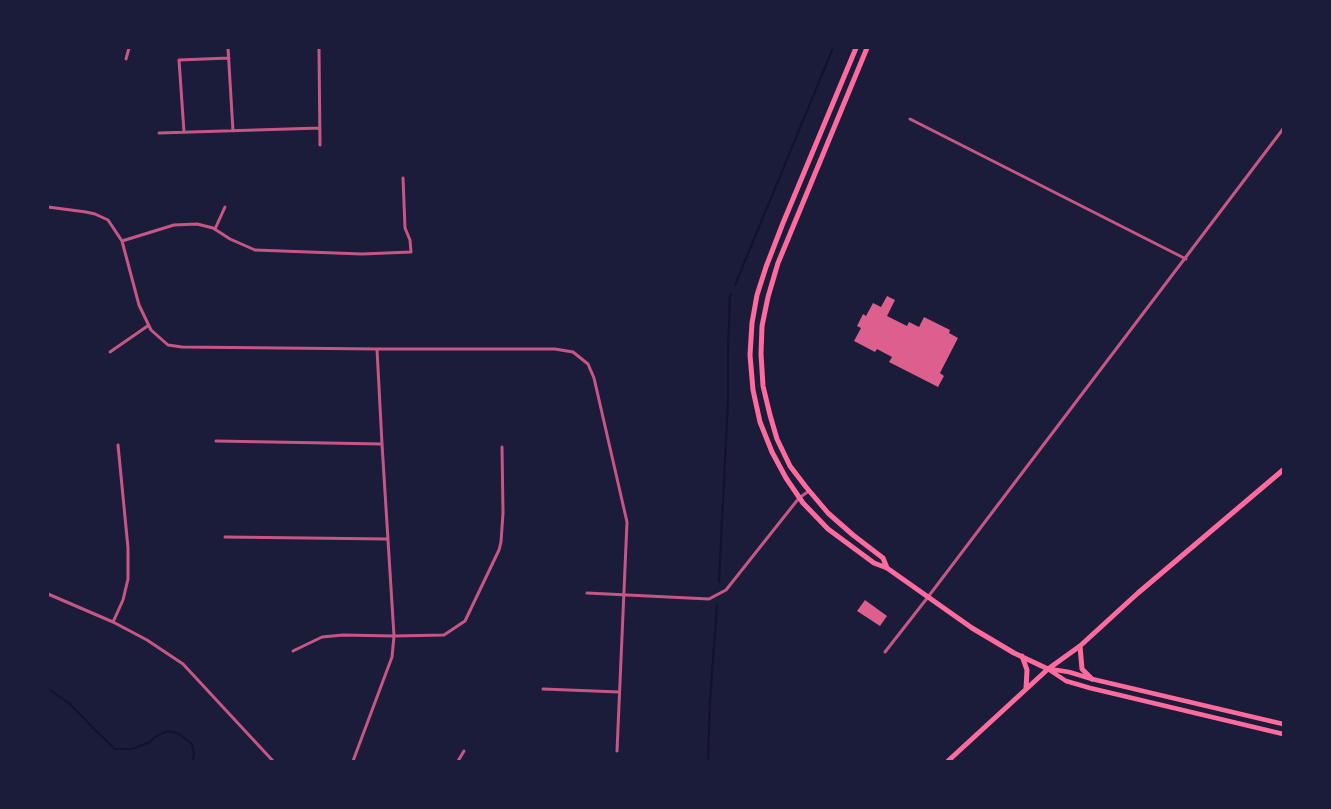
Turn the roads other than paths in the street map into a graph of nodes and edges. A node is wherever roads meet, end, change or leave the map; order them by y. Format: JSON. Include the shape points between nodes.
{"nodes":[{"id":1,"x":129,"y":48,"type":"edge"},
{"id":2,"x":228,"y":48,"type":"edge"},
{"id":3,"x":319,"y":48,"type":"edge"},
{"id":4,"x":856,"y":48,"type":"edge"},
{"id":5,"x":867,"y":48,"type":"edge"},
{"id":6,"x":229,"y":58,"type":"junction"},
{"id":7,"x":126,"y":59,"type":"dead end"},
{"id":8,"x":910,"y":118,"type":"dead end"},
{"id":9,"x":320,"y":128,"type":"junction"},
{"id":10,"x":1283,"y":129,"type":"edge"},
{"id":11,"x":233,"y":131,"type":"junction"},
{"id":12,"x":184,"y":132,"type":"junction"},
{"id":13,"x":159,"y":133,"type":"dead end"},
{"id":14,"x":320,"y":145,"type":"dead end"},
{"id":15,"x":403,"y":178,"type":"dead end"},
{"id":16,"x":48,"y":207,"type":"edge"},
{"id":17,"x":225,"y":207,"type":"dead end"},
{"id":18,"x":215,"y":229,"type":"junction"},
{"id":19,"x":122,"y":241,"type":"junction"},
{"id":20,"x":1186,"y":259,"type":"junction"},
{"id":21,"x":149,"y":325,"type":"junction"},
{"id":22,"x":378,"y":349,"type":"junction"},
{"id":23,"x":110,"y":352,"type":"dead end"},
{"id":24,"x":216,"y":441,"type":"dead end"},
{"id":25,"x":382,"y":444,"type":"junction"},
{"id":26,"x":118,"y":445,"type":"dead end"},
{"id":27,"x":502,"y":447,"type":"dead end"},
{"id":28,"x":1283,"y":470,"type":"edge"},
{"id":29,"x":809,"y":491,"type":"junction"},
{"id":30,"x":800,"y":498,"type":"junction"},
{"id":31,"x":225,"y":537,"type":"dead end"},
{"id":32,"x":387,"y":539,"type":"junction"},
{"id":33,"x":887,"y":568,"type":"junction"},
{"id":34,"x":587,"y":593,"type":"dead end"},
{"id":35,"x":48,"y":594,"type":"edge"},
{"id":36,"x":624,"y":596,"type":"junction"},
{"id":37,"x":928,"y":597,"type":"junction"},
{"id":38,"x":113,"y":622,"type":"junction"},
{"id":39,"x":394,"y":636,"type":"junction"},
{"id":40,"x":1080,"y":646,"type":"junction"},
{"id":41,"x":292,"y":651,"type":"dead end"},
{"id":42,"x":885,"y":652,"type":"dead end"},
{"id":43,"x":1022,"y":656,"type":"junction"},
{"id":44,"x":1048,"y":669,"type":"junction"},
{"id":45,"x":1092,"y":679,"type":"junction"},
{"id":46,"x":543,"y":689,"type":"dead end"},
{"id":47,"x":1026,"y":689,"type":"junction"},
{"id":48,"x":620,"y":692,"type":"junction"},
{"id":49,"x":1250,"y":716,"type":"junction"},
{"id":50,"x":1283,"y":724,"type":"edge"},
{"id":51,"x":1248,"y":726,"type":"junction"},
{"id":52,"x":1283,"y":734,"type":"edge"},
{"id":53,"x":617,"y":751,"type":"dead end"},
{"id":54,"x":464,"y":752,"type":"dead end"},
{"id":55,"x":273,"y":761,"type":"edge"},
{"id":56,"x":353,"y":761,"type":"edge"},
{"id":57,"x":458,"y":761,"type":"edge"},
{"id":58,"x":948,"y":761,"type":"edge"}],
"edges":[{"from":1,"to":7,"type":"street"},
{"from":2,"to":6,"type":"street"},
{"from":3,"to":9,"type":"street"},
{"from":4,"to":30,"type":"main road","via":[[766,267],[752,323],[750,355],[753,390],[760,422],[772,452]]},
{"from":5,"to":29,"type":"main road","via":[[778,263],[762,326],[763,386],[770,415],[777,439],[790,466]]},
{"from":6,"to":11,"type":"street"},
{"from":6,"to":12,"type":"street","via":[[179,60]]},
{"from":8,"to":20,"type":"street"},
{"from":9,"to":11,"type":"street"},
{"from":9,"to":14,"type":"street"},
{"from":10,"to":20,"type":"street"},
{"from":11,"to":12,"type":"street"},
{"from":12,"to":13,"type":"street"},
{"from":15,"to":18,"type":"street","via":[[405,228],[411,252],[362,254],[255,250]]},
{"from":16,"to":19,"type":"street","via":[[96,214],[108,220]]},
{"from":17,"to":18,"type":"street"},
{"from":18,"to":19,"type":"street","via":[[197,224],[174,225]]},
{"from":19,"to":21,"type":"street","via":[[139,305]]},
{"from":20,"to":37,"type":"street"},
{"from":21,"to":22,"type":"street","via":[[168,345],[182,347]]},
{"from":21,"to":23,"type":"street"},
{"from":22,"to":25,"type":"street"},
{"from":22,"to":36,"type":"street","via":[[555,349],[573,352],[588,364],[594,378],[627,522]]},
{"from":24,"to":25,"type":"street"},
{"from":25,"to":32,"type":"street"},
{"from":26,"to":38,"type":"street","via":[[128,548],[128,579],[123,600]]},
{"from":27,"to":39,"type":"street","via":[[503,513],[500,546],[465,622],[444,635]]},
{"from":28,"to":40,"type":"main road","via":[[1138,593]]},
{"from":29,"to":30,"type":"street"},
{"from":29,"to":33,"type":"main road","via":[[853,536],[883,558]]},
{"from":30,"to":33,"type":"main road","via":[[828,528],[874,564]]},
{"from":30,"to":36,"type":"street","via":[[726,590],[709,599]]},
{"from":31,"to":32,"type":"street"},
{"from":32,"to":39,"type":"street"},
{"from":33,"to":37,"type":"main road"},
{"from":34,"to":36,"type":"street"},
{"from":35,"to":38,"type":"street"},
{"from":36,"to":48,"type":"street"},
{"from":37,"to":42,"type":"street"},
{"from":37,"to":43,"type":"main road","via":[[972,628]]},
{"from":38,"to":55,"type":"street","via":[[183,664]]},
{"from":39,"to":41,"type":"street","via":[[322,637]]},
{"from":39,"to":56,"type":"street","via":[[392,657]]},
{"from":40,"to":44,"type":"main road"},
{"from":40,"to":45,"type":"main road","via":[[1082,669]]},
{"from":43,"to":44,"type":"main road"},
{"from":43,"to":47,"type":"main road","via":[[1027,670]]},
{"from":44,"to":45,"type":"main road"},
{"from":44,"to":47,"type":"main road"},
{"from":44,"to":51,"type":"main road","via":[[1066,681],[1090,688]]},
{"from":45,"to":49,"type":"main road"},
{"from":46,"to":48,"type":"street"},
{"from":47,"to":58,"type":"main road"},
{"from":48,"to":53,"type":"street"},
{"from":49,"to":50,"type":"main road"},
{"from":49,"to":51,"type":"main road"},
{"from":51,"to":52,"type":"main road"},
{"from":54,"to":57,"type":"street"}]}
